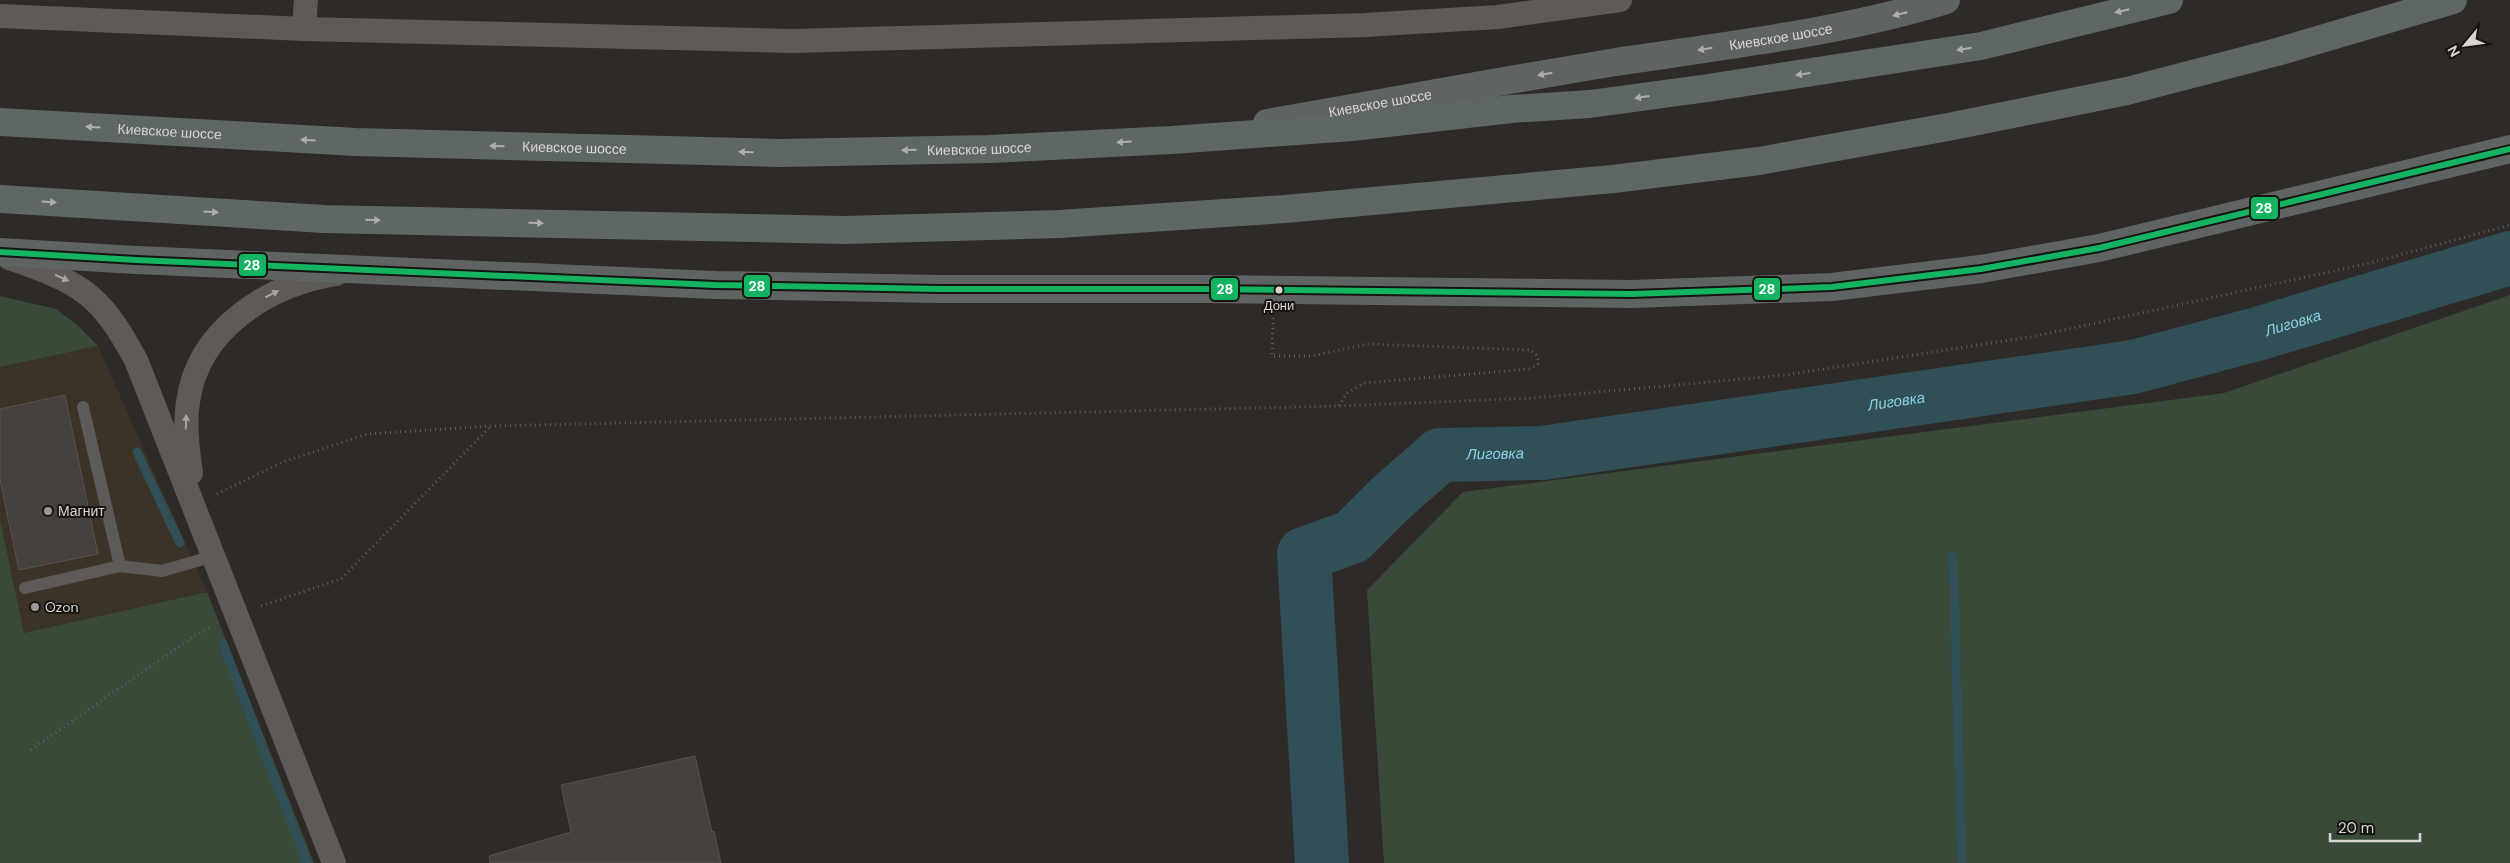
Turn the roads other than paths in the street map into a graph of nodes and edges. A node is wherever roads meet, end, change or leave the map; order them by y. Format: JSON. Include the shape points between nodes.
{"nodes":[{"id":1,"x":306,"y":0,"type":"edge"},
{"id":2,"x":1620,"y":0,"type":"edge"},
{"id":3,"x":1946,"y":0,"type":"edge"},
{"id":4,"x":2169,"y":0,"type":"edge"},
{"id":5,"x":2453,"y":0,"type":"edge"},
{"id":6,"x":0,"y":16,"type":"edge"},
{"id":7,"x":304,"y":28,"type":"junction"},
{"id":8,"x":0,"y":122,"type":"edge"},
{"id":9,"x":1172,"y":140,"type":"junction"},
{"id":10,"x":2510,"y":149,"type":"edge"},
{"id":11,"x":0,"y":199,"type":"edge"},
{"id":12,"x":0,"y":253,"type":"edge"},
{"id":13,"x":368,"y":269,"type":"junction"},
{"id":14,"x":83,"y":407,"type":"dead end"},
{"id":15,"x":194,"y":505,"type":"junction"},
{"id":16,"x":214,"y":556,"type":"junction"},
{"id":17,"x":120,"y":566,"type":"junction"},
{"id":18,"x":25,"y":588,"type":"dead end"},
{"id":19,"x":334,"y":863,"type":"edge"}],
"edges":[{"from":1,"to":7,"type":"street"},
{"from":2,"to":7,"type":"street","via":[[1498,16],[1365,25],[793,41]]},
{"from":3,"to":9,"type":"main road","name":"Киевское шоссе","one_way":true,"via":[[1900,14],[1808,33],[1568,70]]},
{"from":4,"to":9,"type":"highway","one_way":true,"via":[[1981,46],[1767,80],[1590,104]]},
{"from":11,"to":5,"type":"highway","one_way":true,"via":[[324,219],[844,230],[1059,224],[1285,209],[1613,179],[1759,161],[2127,91],[2277,52]]},
{"from":6,"to":7,"type":"street"},
{"from":9,"to":8,"type":"highway","name":"Киевское шоссе","one_way":true,"via":[[990,149],[780,153],[356,142]]},
{"from":10,"to":13,"type":"main road","via":[[2099,248],[1981,269],[1832,287],[1632,294],[940,289],[716,285]]},
{"from":12,"to":13,"type":"main road"},
{"from":12,"to":15,"type":"street","one_way":true,"via":[[75,284],[108,313],[136,360]]},
{"from":15,"to":13,"type":"street","one_way":true,"via":[[186,427],[188,400],[195,377],[218,336],[260,299],[288,286]]},
{"from":14,"to":17,"type":"lane"},
{"from":15,"to":16,"type":"street"},
{"from":16,"to":17,"type":"lane","via":[[162,571]]},
{"from":16,"to":19,"type":"street"},
{"from":17,"to":18,"type":"lane"}]}
